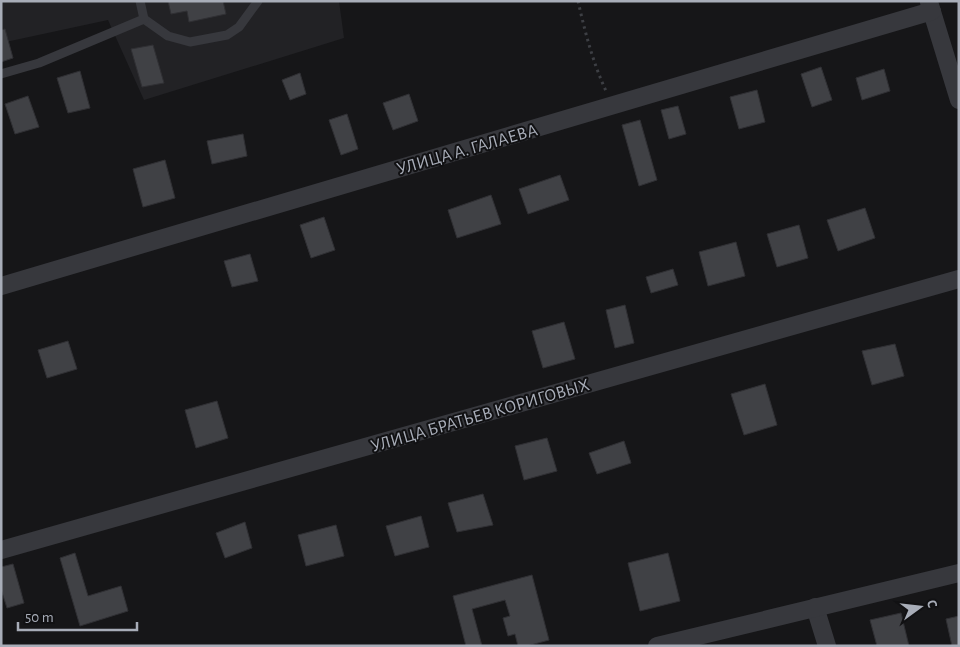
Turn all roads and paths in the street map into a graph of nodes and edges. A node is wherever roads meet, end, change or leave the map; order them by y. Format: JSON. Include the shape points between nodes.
{"nodes":[{"id":1,"x":140,"y":1,"type":"edge"},
{"id":2,"x":258,"y":1,"type":"edge"},
{"id":3,"x":578,"y":1,"type":"edge"},
{"id":4,"x":930,"y":6,"type":"edge"},
{"id":5,"x":144,"y":19,"type":"junction"},
{"id":6,"x":1,"y":74,"type":"edge"},
{"id":7,"x":956,"y":81,"type":"edge"},
{"id":8,"x":959,"y":100,"type":"edge"},
{"id":9,"x":613,"y":105,"type":"junction"},
{"id":10,"x":959,"y":279,"type":"edge"},
{"id":11,"x":1,"y":286,"type":"edge"},
{"id":12,"x":1,"y":550,"type":"edge"},
{"id":13,"x":959,"y":573,"type":"edge"},
{"id":14,"x":816,"y":607,"type":"junction"},
{"id":15,"x":657,"y":646,"type":"edge"},
{"id":16,"x":827,"y":646,"type":"edge"}],
"edges":[{"from":1,"to":5,"type":"lane"},
{"from":2,"to":5,"type":"lane","via":[[239,26],[227,35],[190,42],[168,36]]},
{"from":3,"to":9,"type":"path","via":[[599,75]]},
{"from":4,"to":7,"type":"street"},
{"from":4,"to":9,"type":"street","name":"УЛИЦА А. ГАЛАЕВА"},
{"from":5,"to":6,"type":"lane","via":[[38,63]]},
{"from":7,"to":8,"type":"street"},
{"from":9,"to":11,"type":"street","name":"УЛИЦА А. ГАЛАЕВА"},
{"from":10,"to":12,"type":"street","name":"УЛИЦА БРАТЬЕВ КОРИГОВЫХ"},
{"from":13,"to":14,"type":"street"},
{"from":14,"to":15,"type":"street"},
{"from":14,"to":16,"type":"street"}]}
